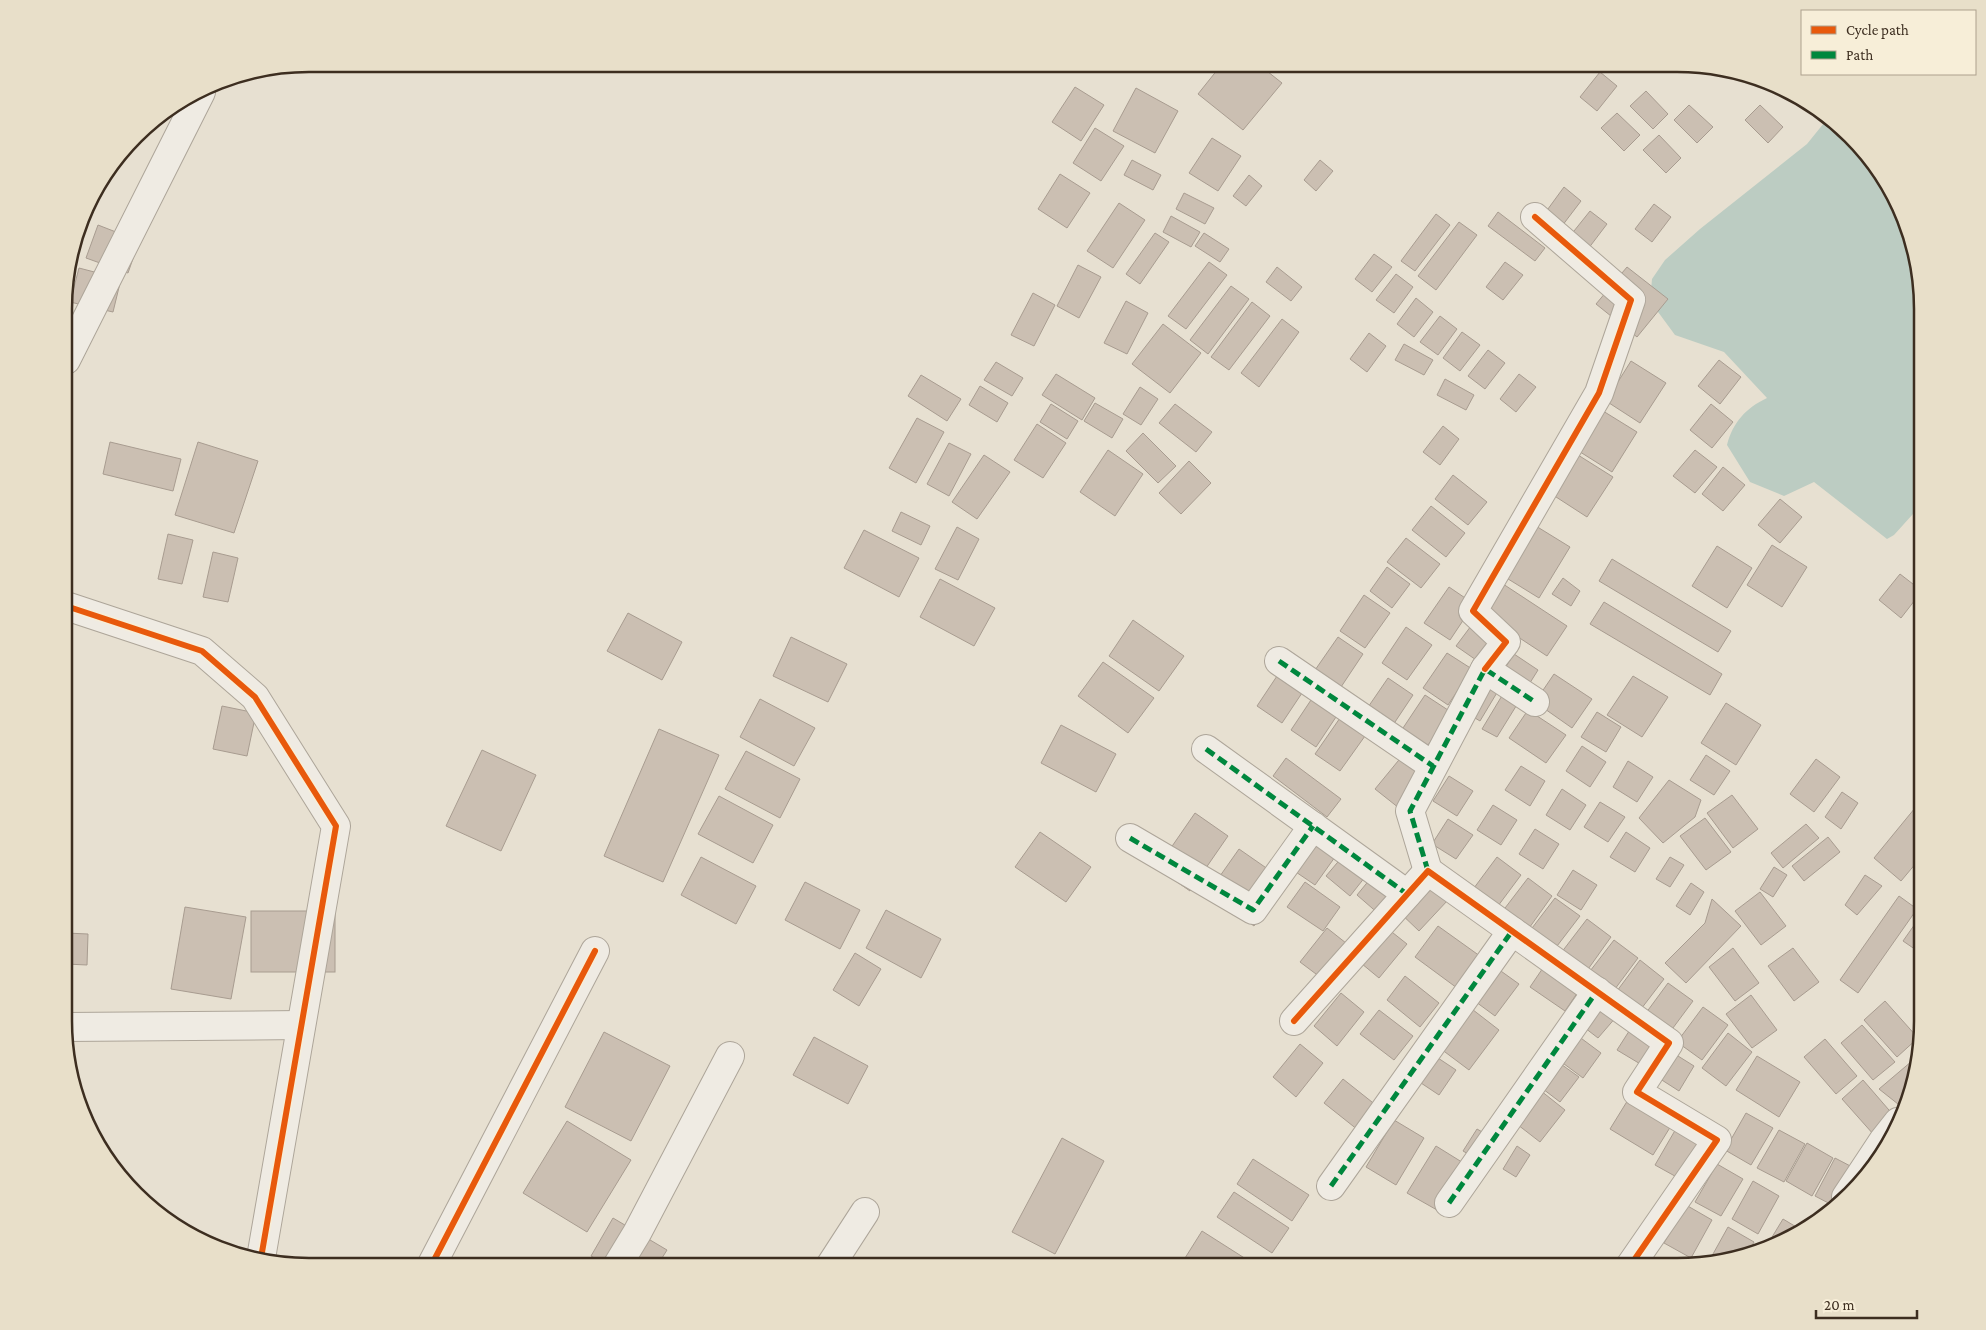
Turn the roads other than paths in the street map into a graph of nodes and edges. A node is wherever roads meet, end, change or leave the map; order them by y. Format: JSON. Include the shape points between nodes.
{"nodes":[{"id":1,"x":196,"y":101,"type":"edge"},
{"id":2,"x":1535,"y":217,"type":"dead end"},
{"id":3,"x":72,"y":348,"type":"edge"},
{"id":4,"x":72,"y":608,"type":"edge"},
{"id":5,"x":1279,"y":661,"type":"dead end"},
{"id":6,"x":1485,"y":669,"type":"junction"},
{"id":7,"x":1535,"y":702,"type":"dead end"},
{"id":8,"x":1206,"y":749,"type":"dead end"},
{"id":9,"x":1433,"y":766,"type":"junction"},
{"id":10,"x":1313,"y":826,"type":"junction"},
{"id":11,"x":1130,"y":838,"type":"dead end"},
{"id":12,"x":1428,"y":870,"type":"junction"},
{"id":13,"x":1407,"y":894,"type":"junction"},
{"id":14,"x":1512,"y":931,"type":"junction"},
{"id":15,"x":594,"y":951,"type":"dead end"},
{"id":16,"x":1596,"y":991,"type":"junction"},
{"id":17,"x":1294,"y":1021,"type":"dead end"},
{"id":18,"x":301,"y":1025,"type":"junction"},
{"id":19,"x":72,"y":1027,"type":"edge"},
{"id":20,"x":730,"y":1056,"type":"dead end"},
{"id":21,"x":1331,"y":1186,"type":"dead end"},
{"id":22,"x":1449,"y":1202,"type":"dead end"},
{"id":23,"x":865,"y":1212,"type":"dead end"},
{"id":24,"x":261,"y":1252,"type":"edge"},
{"id":25,"x":435,"y":1258,"type":"edge"},
{"id":26,"x":622,"y":1258,"type":"edge"},
{"id":27,"x":835,"y":1258,"type":"edge"},
{"id":28,"x":1636,"y":1258,"type":"edge"}],
"edges":[{"from":1,"to":3,"type":"street"},
{"from":2,"to":6,"type":"street","via":[[1631,300],[1599,393],[1473,611],[1506,642]]},
{"from":4,"to":18,"type":"street","via":[[202,651],[255,697],[336,826]]},
{"from":5,"to":9,"type":"street"},
{"from":6,"to":7,"type":"street"},
{"from":6,"to":9,"type":"street"},
{"from":8,"to":10,"type":"street"},
{"from":9,"to":12,"type":"street","via":[[1410,811]]},
{"from":10,"to":11,"type":"street","via":[[1253,910]]},
{"from":10,"to":13,"type":"street"},
{"from":12,"to":13,"type":"street"},
{"from":12,"to":14,"type":"street"},
{"from":13,"to":17,"type":"street"},
{"from":14,"to":16,"type":"street"},
{"from":14,"to":21,"type":"street"},
{"from":15,"to":25,"type":"street"},
{"from":16,"to":22,"type":"street"},
{"from":16,"to":28,"type":"street","via":[[1669,1043],[1637,1092],[1717,1140]]},
{"from":18,"to":19,"type":"street"},
{"from":18,"to":24,"type":"street"},
{"from":20,"to":26,"type":"street"},
{"from":23,"to":27,"type":"street"}]}
